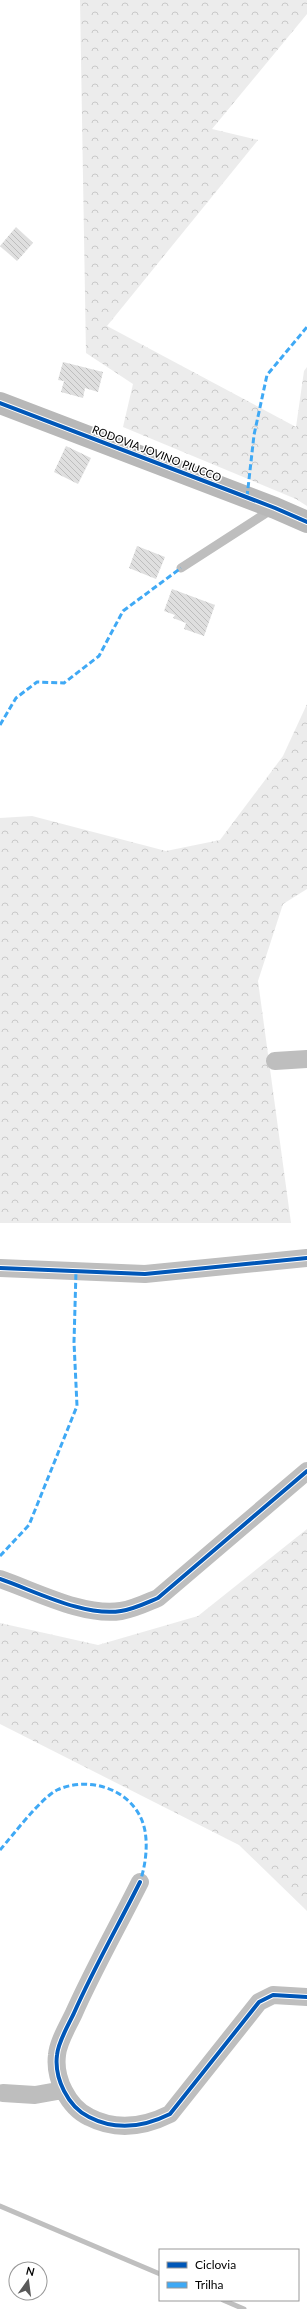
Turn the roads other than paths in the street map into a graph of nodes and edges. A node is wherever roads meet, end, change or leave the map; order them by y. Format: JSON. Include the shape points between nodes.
{"nodes":[{"id":1,"x":0,"y":403,"type":"edge"},
{"id":2,"x":275,"y":508,"type":"junction"},
{"id":3,"x":307,"y":522,"type":"edge"},
{"id":4,"x":181,"y":568,"type":"dead end"},
{"id":5,"x":307,"y":1059,"type":"edge"},
{"id":6,"x":275,"y":1061,"type":"dead end"},
{"id":7,"x":307,"y":1258,"type":"edge"},
{"id":8,"x":0,"y":1268,"type":"edge"},
{"id":9,"x":307,"y":1471,"type":"edge"},
{"id":10,"x":0,"y":1579,"type":"edge"},
{"id":11,"x":140,"y":1882,"type":"dead end"},
{"id":12,"x":307,"y":1996,"type":"edge"},
{"id":13,"x":63,"y":2090,"type":"junction"},
{"id":14,"x":3,"y":2093,"type":"dead end"}],
"edges":[{"from":1,"to":2,"type":"main road","name":"RODOVIA JOVINO PIUCCO"},
{"from":2,"to":3,"type":"main road","name":"RODOVIA JOVINO PIUCCO"},
{"from":2,"to":4,"type":"lane"},
{"from":5,"to":6,"type":"street"},
{"from":7,"to":8,"type":"street","via":[[145,1274]]},
{"from":9,"to":10,"type":"street","via":[[158,1598],[139,1606],[103,1612],[69,1604]]},
{"from":11,"to":13,"type":"street","via":[[87,1983],[56,2055]]},
{"from":12,"to":13,"type":"street","via":[[273,1995],[259,2002],[170,2114],[153,2123],[126,2127],[101,2123],[85,2115]]},
{"from":13,"to":14,"type":"street","via":[[35,2095]]}]}
